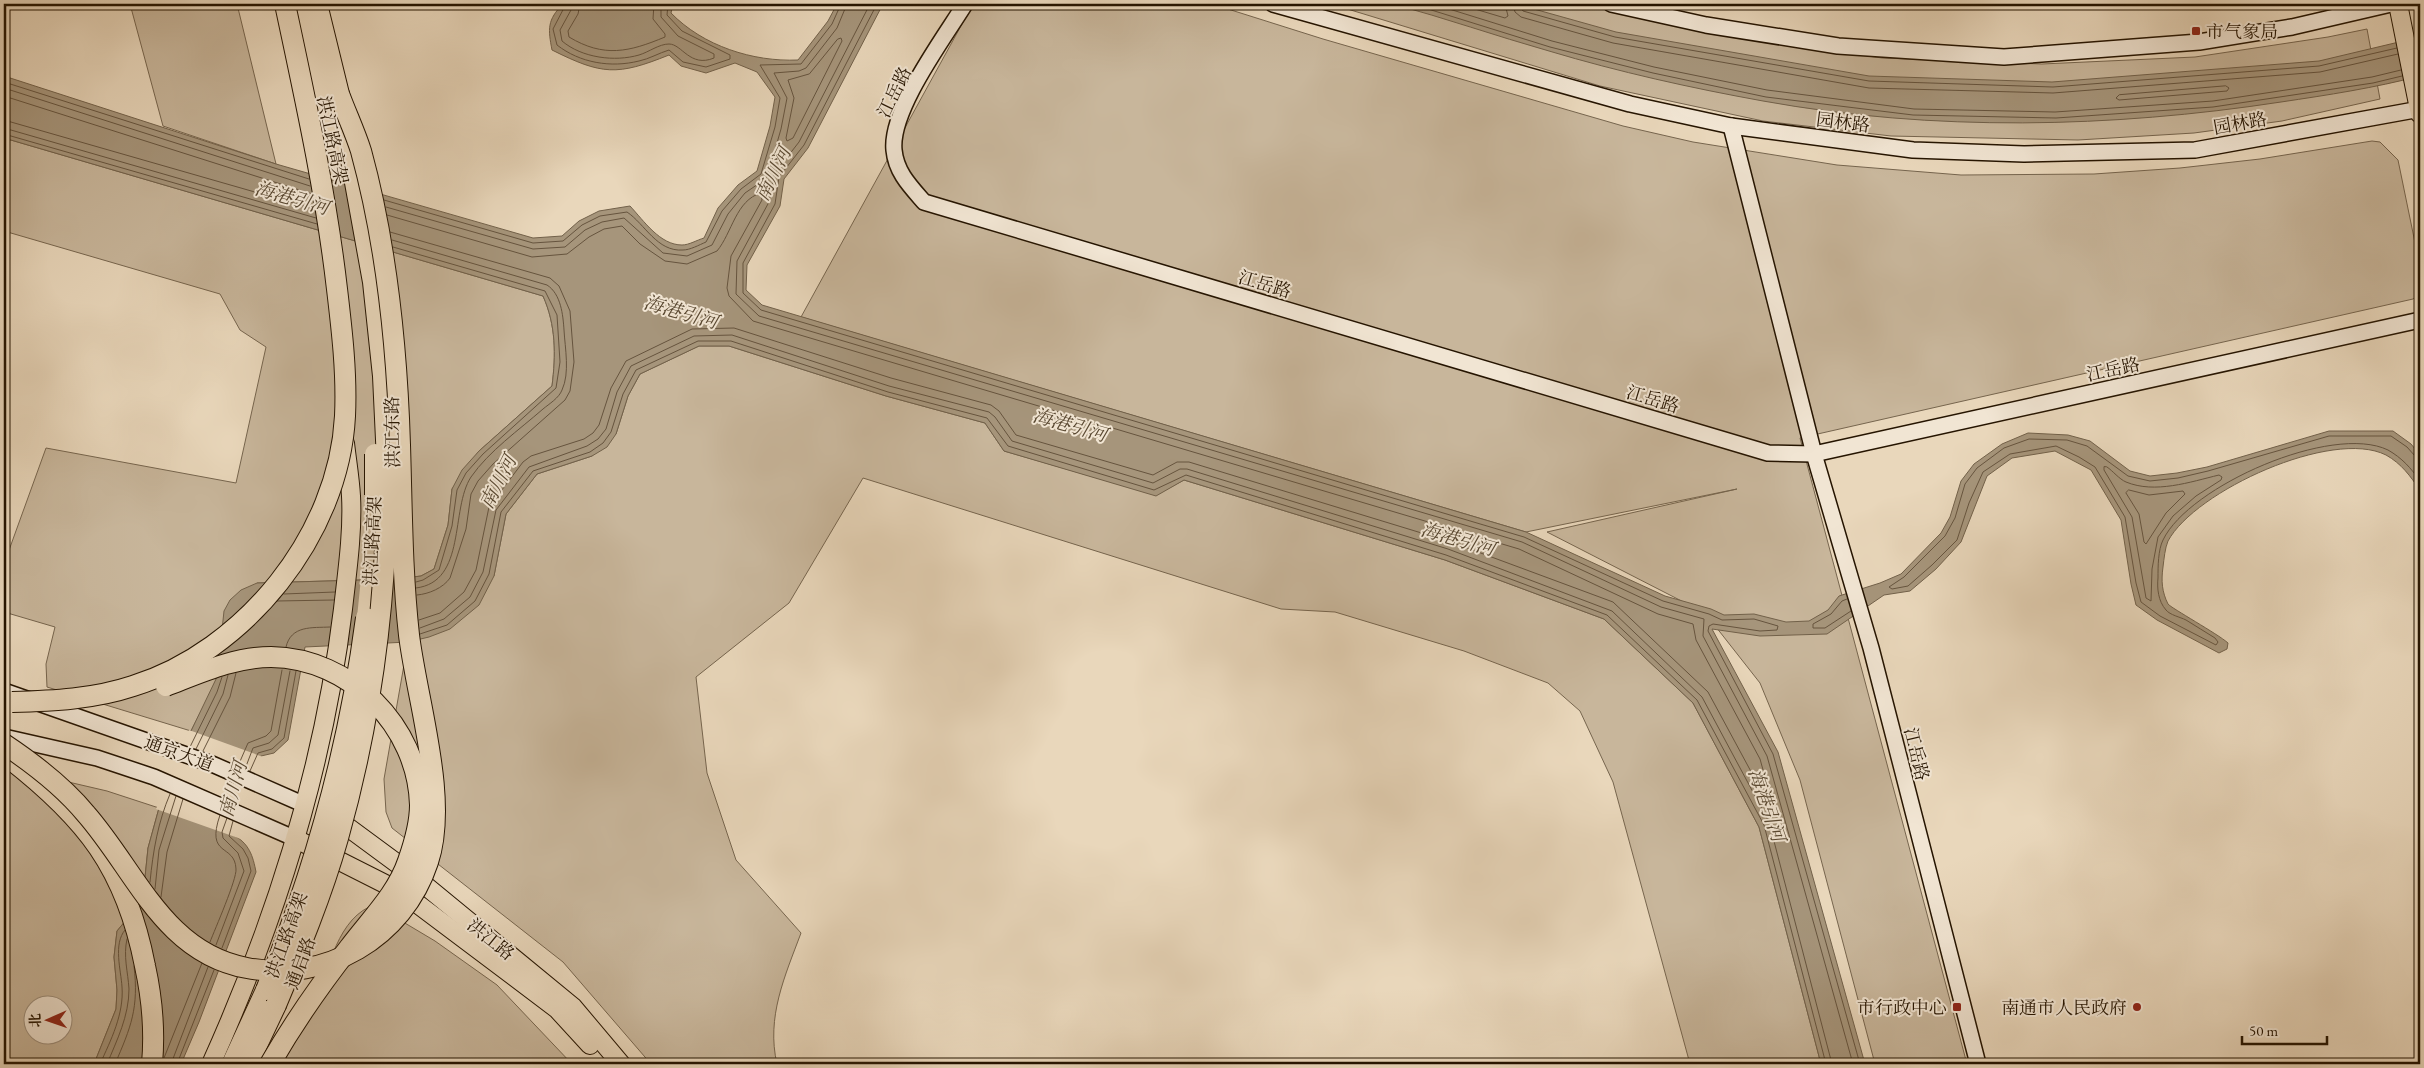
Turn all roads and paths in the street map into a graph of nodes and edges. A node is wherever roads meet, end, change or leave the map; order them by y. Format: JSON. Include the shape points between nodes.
{"nodes":[{"id":1,"x":277,"y":4,"type":"edge"},
{"id":2,"x":285,"y":4,"type":"edge"},
{"id":3,"x":300,"y":4,"type":"edge"},
{"id":4,"x":318,"y":4,"type":"edge"},
{"id":5,"x":322,"y":4,"type":"edge"},
{"id":6,"x":965,"y":4,"type":"edge"},
{"id":7,"x":1273,"y":4,"type":"edge"},
{"id":8,"x":1611,"y":4,"type":"edge"},
{"id":9,"x":2391,"y":4,"type":"edge"},
{"id":10,"x":2398,"y":4,"type":"edge"},
{"id":11,"x":339,"y":94,"type":"junction"},
{"id":12,"x":2420,"y":110,"type":"edge"},
{"id":13,"x":1731,"y":126,"type":"junction"},
{"id":14,"x":2420,"y":320,"type":"edge"},
{"id":15,"x":1814,"y":454,"type":"junction"},
{"id":16,"x":7,"y":698,"type":"edge"},
{"id":17,"x":4,"y":737,"type":"edge"},
{"id":18,"x":4,"y":744,"type":"edge"},
{"id":19,"x":4,"y":754,"type":"edge"},
{"id":20,"x":304,"y":805,"type":"junction"},
{"id":21,"x":349,"y":828,"type":"junction"},
{"id":22,"x":296,"y":838,"type":"junction"},
{"id":23,"x":340,"y":861,"type":"junction"},
{"id":24,"x":152,"y":1064,"type":"edge"},
{"id":25,"x":211,"y":1064,"type":"edge"},
{"id":26,"x":232,"y":1064,"type":"edge"},
{"id":27,"x":248,"y":1064,"type":"edge"},
{"id":28,"x":258,"y":1064,"type":"edge"},
{"id":29,"x":270,"y":1064,"type":"edge"},
{"id":30,"x":607,"y":1064,"type":"edge"},
{"id":31,"x":621,"y":1064,"type":"edge"},
{"id":32,"x":1978,"y":1064,"type":"edge"}],
"edges":[{"from":1,"to":20,"type":"main road","via":[[328,254],[351,497],[338,647]]},
{"from":2,"to":16,"type":"highway","bridge":true,"via":[[311,126],[334,258],[341,323],[345,416],[340,454],[326,498],[297,558],[274,590],[224,639],[197,658],[156,678],[100,695],[46,701]]},
{"from":3,"to":26,"type":"highway","name":"洪江路高架","bridge":true,"via":[[336,151],[369,333],[375,454],[374,554],[349,722],[323,830],[290,932]]},
{"from":4,"to":11,"type":"highway","name":"洪江路高架"},
{"from":5,"to":21,"type":"main road","name":"洪江东路","via":[[378,258],[393,424],[389,576],[382,649]]},
{"from":6,"to":15,"type":"street","name":"江岳路","via":[[912,92],[896,126],[894,150],[902,177],[924,202],[1768,453]]},
{"from":7,"to":13,"type":"street","name":"园林路","via":[[1630,104]]},
{"from":8,"to":9,"type":"street","via":[[1706,25],[1838,46],[2004,57],[2199,42],[2292,27]]},
{"from":10,"to":12,"type":"main road"},
{"from":11,"to":18,"type":"highway","bridge":true,"via":[[360,150],[377,227],[394,345],[408,618],[436,822],[432,848],[419,885],[386,929],[359,950],[319,967],[296,971],[266,970],[220,960],[197,949],[172,928],[85,812],[46,774]]},
{"from":11,"to":27,"type":"highway","name":"洪江路高架","bridge":true,"via":[[373,282],[383,376],[387,501],[379,624],[364,723],[338,838],[306,934]]},
{"from":12,"to":13,"type":"street","name":"园林路","via":[[2176,151],[2024,154],[1913,150]]},
{"from":13,"to":15,"type":"street"},
{"from":14,"to":15,"type":"street","name":"江岳路"},
{"from":15,"to":32,"type":"street","name":"江岳路","via":[[1854,585]]},
{"from":16,"to":20,"type":"street","name":"通京大道","via":[[166,748],[261,784]]},
{"from":16,"to":29,"type":"highway","bridge":true,"via":[[66,709],[95,706],[233,662],[251,658],[286,658],[321,667],[362,689],[397,729],[409,753],[420,806],[408,863],[393,891],[320,987]]},
{"from":17,"to":22,"type":"street","name":"通京大道","via":[[97,758],[154,777]]},
{"from":19,"to":24,"type":"highway","via":[[59,800],[84,828],[106,857],[126,894],[152,998]]},
{"from":20,"to":21,"type":"main road","name":"通京大道"},
{"from":20,"to":22,"type":"main road"},
{"from":21,"to":23,"type":"main road","name":"洪江东路"},
{"from":21,"to":31,"type":"main road","name":"洪江路","via":[[410,873],[573,1007]]},
{"from":22,"to":23,"type":"main road","name":"通京大道"},
{"from":22,"to":25,"type":"main road","via":[[255,957]]},
{"from":23,"to":28,"type":"main road","name":"通启路","via":[[283,1010]]},
{"from":23,"to":30,"type":"main road","name":"洪江路","via":[[402,892],[517,978],[557,1009]]}]}
